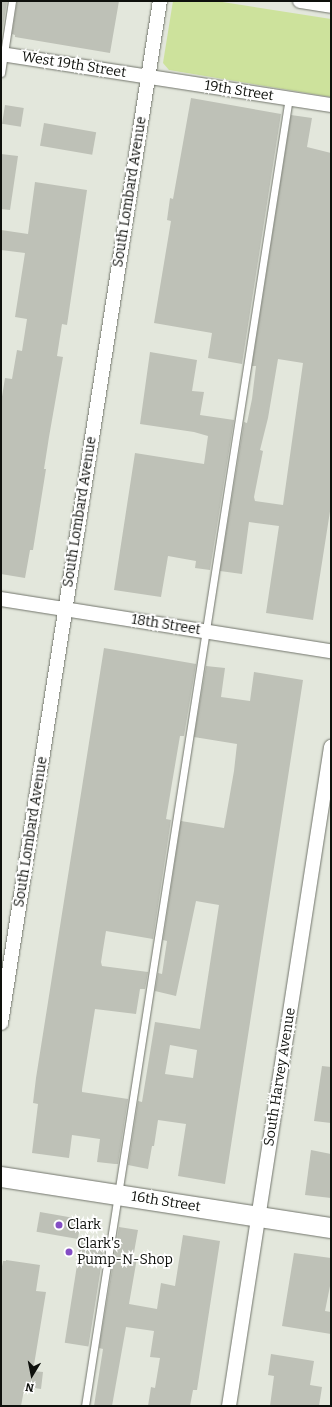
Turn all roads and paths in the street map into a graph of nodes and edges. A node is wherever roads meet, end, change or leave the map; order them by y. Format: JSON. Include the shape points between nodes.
{"nodes":[{"id":1,"x":12,"y":1,"type":"edge"},
{"id":2,"x":160,"y":1,"type":"edge"},
{"id":3,"x":302,"y":1,"type":"edge"},
{"id":4,"x":331,"y":6,"type":"edge"},
{"id":5,"x":2,"y":54,"type":"edge"},
{"id":6,"x":1,"y":74,"type":"edge"},
{"id":7,"x":148,"y":76,"type":"junction"},
{"id":8,"x":289,"y":98,"type":"junction"},
{"id":9,"x":331,"y":105,"type":"edge"},
{"id":10,"x":1,"y":599,"type":"edge"},
{"id":11,"x":65,"y":609,"type":"junction"},
{"id":12,"x":206,"y":632,"type":"junction"},
{"id":13,"x":331,"y":651,"type":"edge"},
{"id":14,"x":331,"y":747,"type":"edge"},
{"id":15,"x":1,"y":1022,"type":"edge"},
{"id":16,"x":1,"y":1176,"type":"edge"},
{"id":17,"x":118,"y":1195,"type":"junction"},
{"id":18,"x":258,"y":1217,"type":"junction"},
{"id":19,"x":331,"y":1228,"type":"edge"},
{"id":20,"x":85,"y":1406,"type":"edge"},
{"id":21,"x":229,"y":1406,"type":"edge"}],
"edges":[{"from":1,"to":5,"type":"lane"},
{"from":2,"to":7,"type":"street","name":"South Lombard Avenue"},
{"from":3,"to":4,"type":"street"},
{"from":5,"to":6,"type":"lane"},
{"from":5,"to":7,"type":"street","name":"West 19th Street"},
{"from":7,"to":8,"type":"street","name":"19th Street"},
{"from":7,"to":11,"type":"street","name":"South Lombard Avenue"},
{"from":8,"to":9,"type":"street","name":"19th Street"},
{"from":8,"to":12,"type":"lane"},
{"from":10,"to":11,"type":"street","name":"18th Street"},
{"from":11,"to":12,"type":"street","name":"18th Street"},
{"from":11,"to":15,"type":"street","name":"South Lombard Avenue"},
{"from":12,"to":13,"type":"street","name":"18th Street"},
{"from":12,"to":17,"type":"lane"},
{"from":14,"to":18,"type":"street","name":"South Harvey Avenue"},
{"from":16,"to":17,"type":"street","name":"16th Street"},
{"from":17,"to":18,"type":"street","name":"16th Street"},
{"from":17,"to":20,"type":"lane"},
{"from":18,"to":19,"type":"street","name":"16th Street"},
{"from":18,"to":21,"type":"street","name":"South Harvey Avenue"}]}
